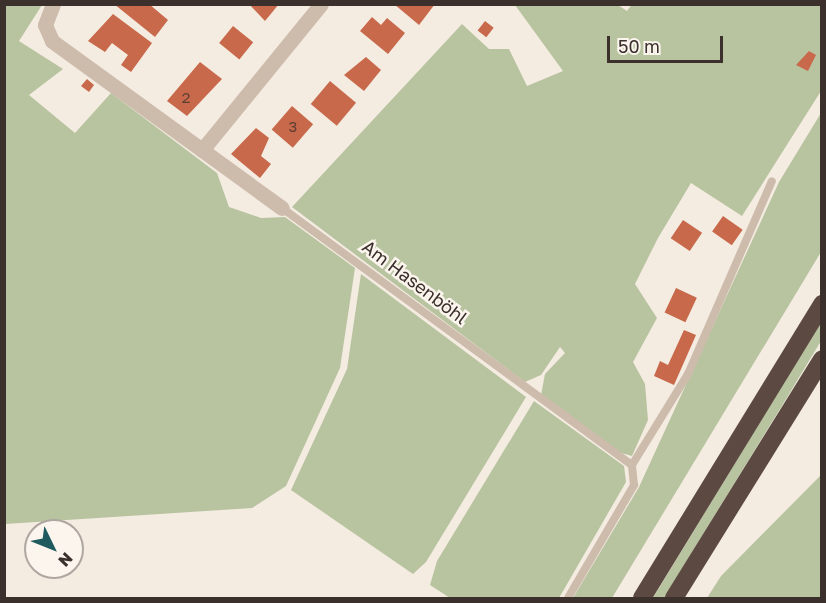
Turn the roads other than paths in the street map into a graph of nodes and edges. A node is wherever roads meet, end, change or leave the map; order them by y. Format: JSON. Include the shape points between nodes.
{"nodes":[{"id":1,"x":53,"y":4,"type":"edge"},
{"id":2,"x":321,"y":4,"type":"edge"},
{"id":3,"x":202,"y":150,"type":"junction"},
{"id":4,"x":772,"y":181,"type":"dead end"},
{"id":5,"x":282,"y":208,"type":"joint"},
{"id":6,"x":822,"y":304,"type":"edge"},
{"id":7,"x":822,"y":359,"type":"edge"},
{"id":8,"x":822,"y":375,"type":"edge"},
{"id":9,"x":789,"y":414,"type":"junction"},
{"id":10,"x":632,"y":465,"type":"junction"},
{"id":11,"x":568,"y":598,"type":"edge"},
{"id":12,"x":642,"y":598,"type":"edge"},
{"id":13,"x":674,"y":598,"type":"edge"}],
"edges":[{"from":1,"to":3,"type":"street","name":"Am Hasenböhl","via":[[45,25],[52,41]]},
{"from":2,"to":3,"type":"street"},
{"from":3,"to":5,"type":"street","name":"Am Hasenböhl"},
{"from":4,"to":10,"type":"lane","via":[[688,374]]},
{"from":5,"to":10,"type":"lane","name":"Am Hasenböhl"},
{"from":6,"to":12,"type":"highway"},
{"from":7,"to":9,"type":"highway"},
{"from":8,"to":9,"type":"lane"},
{"from":9,"to":13,"type":"highway"},
{"from":10,"to":11,"type":"lane","via":[[634,485]]}]}
